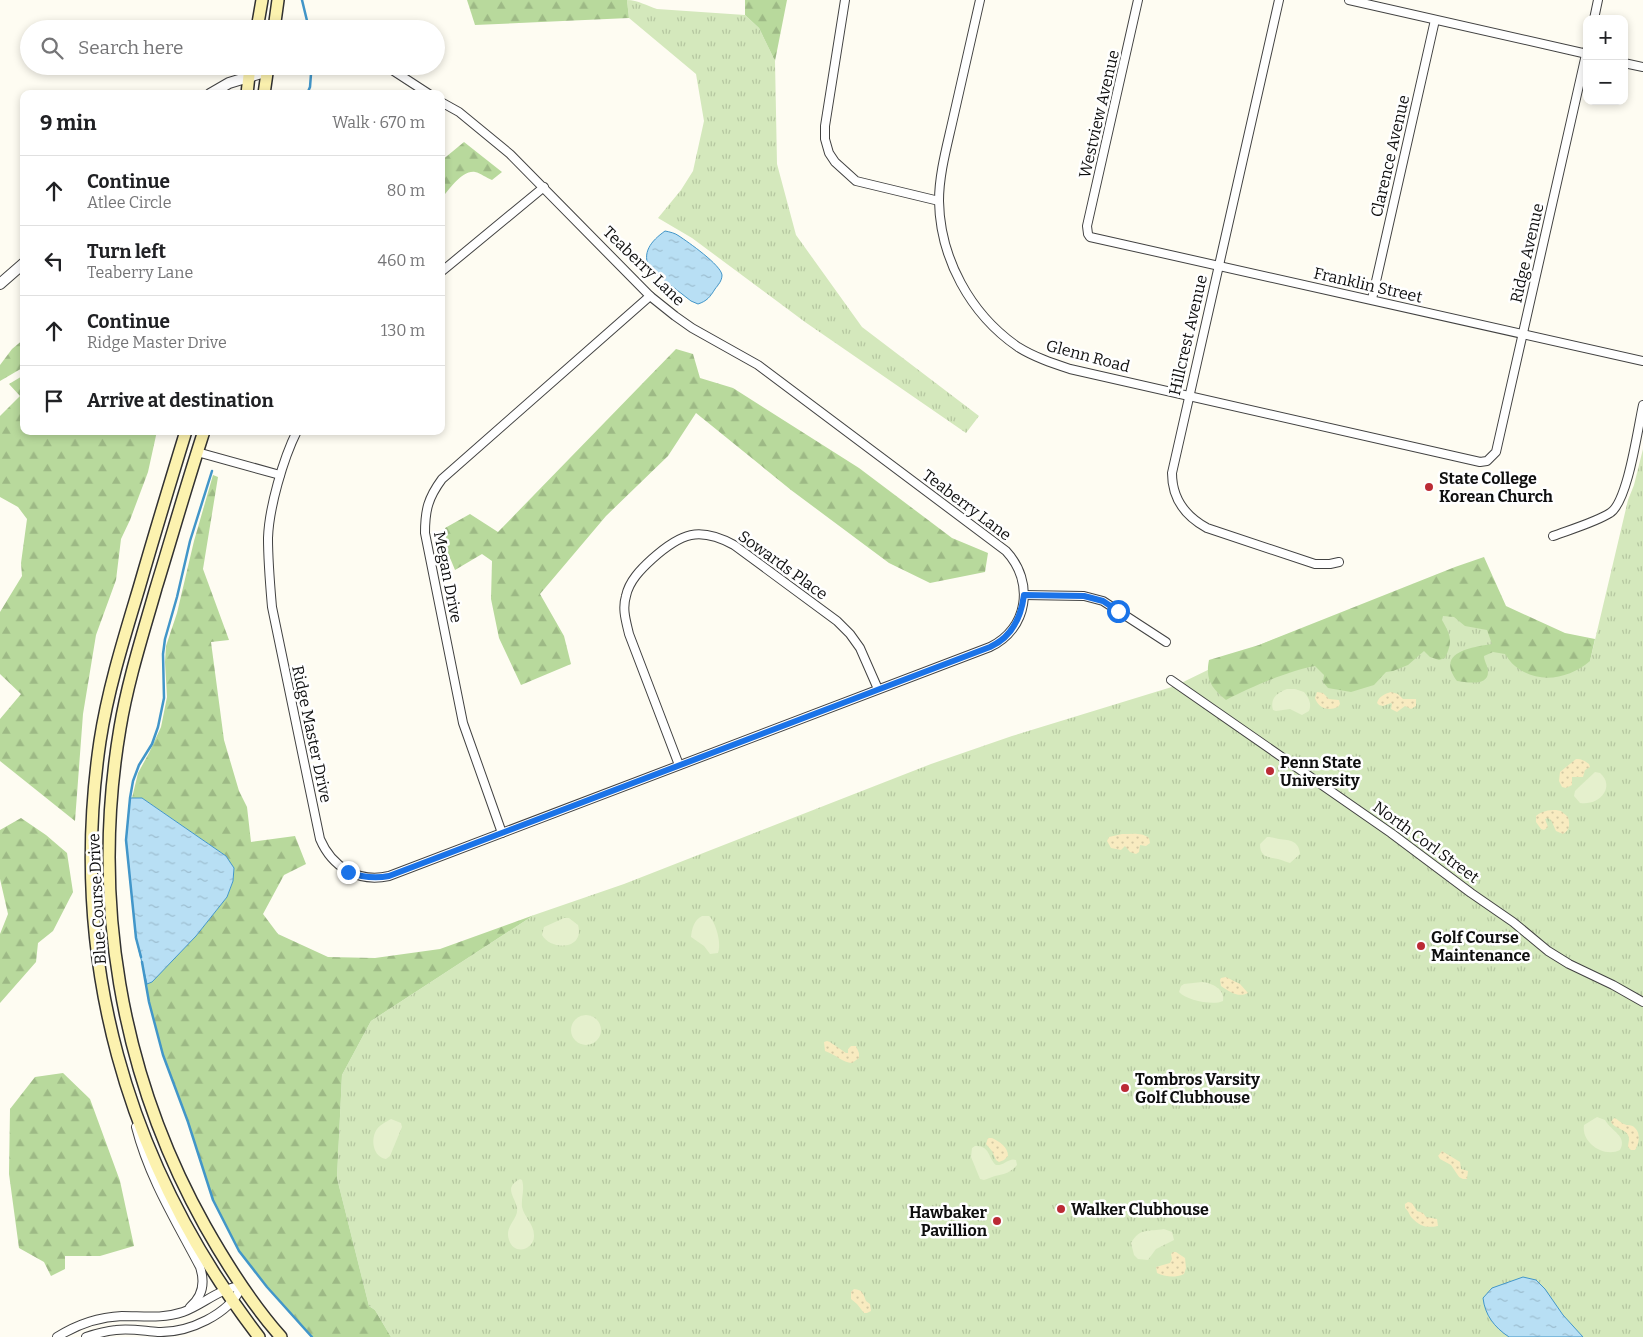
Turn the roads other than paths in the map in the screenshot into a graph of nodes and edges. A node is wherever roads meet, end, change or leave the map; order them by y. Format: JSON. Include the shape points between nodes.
{"nodes":[{"id":1,"x":262,"y":0,"type":"edge"},
{"id":2,"x":278,"y":0,"type":"edge"},
{"id":3,"x":845,"y":0,"type":"edge"},
{"id":4,"x":980,"y":0,"type":"edge"},
{"id":5,"x":1138,"y":0,"type":"edge"},
{"id":6,"x":1279,"y":0,"type":"edge"},
{"id":7,"x":1349,"y":0,"type":"edge"},
{"id":8,"x":1598,"y":0,"type":"edge"},
{"id":9,"x":1595,"y":15,"type":"edge"},
{"id":10,"x":259,"y":20,"type":"edge"},
{"id":11,"x":275,"y":20,"type":"edge"},
{"id":12,"x":1436,"y":20,"type":"junction"},
{"id":13,"x":1583,"y":52,"type":"edge"},
{"id":14,"x":1584,"y":60,"type":"edge"},
{"id":15,"x":1628,"y":64,"type":"edge"},
{"id":16,"x":1643,"y":67,"type":"edge"},
{"id":17,"x":243,"y":75,"type":"edge"},
{"id":18,"x":249,"y":75,"type":"edge"},
{"id":19,"x":267,"y":75,"type":"edge"},
{"id":20,"x":400,"y":75,"type":"edge"},
{"id":21,"x":217,"y":90,"type":"edge"},
{"id":22,"x":248,"y":90,"type":"edge"},
{"id":23,"x":265,"y":90,"type":"edge"},
{"id":24,"x":423,"y":90,"type":"edge"},
{"id":25,"x":445,"y":104,"type":"edge"},
{"id":26,"x":544,"y":187,"type":"junction"},
{"id":27,"x":939,"y":201,"type":"junction"},
{"id":28,"x":1088,"y":234,"type":"joint"},
{"id":29,"x":20,"y":266,"type":"edge"},
{"id":30,"x":1218,"y":266,"type":"junction"},
{"id":31,"x":445,"y":269,"type":"edge"},
{"id":32,"x":0,"y":284,"type":"edge"},
{"id":33,"x":650,"y":296,"type":"junction"},
{"id":34,"x":1372,"y":299,"type":"junction"},
{"id":35,"x":1523,"y":334,"type":"junction"},
{"id":36,"x":1643,"y":361,"type":"edge"},
{"id":37,"x":1188,"y":395,"type":"junction"},
{"id":38,"x":1643,"y":404,"type":"edge"},
{"id":39,"x":185,"y":435,"type":"edge"},
{"id":40,"x":203,"y":435,"type":"edge"},
{"id":41,"x":295,"y":435,"type":"edge"},
{"id":42,"x":197,"y":452,"type":"junction"},
{"id":43,"x":1490,"y":459,"type":"joint"},
{"id":44,"x":280,"y":475,"type":"junction"},
{"id":45,"x":1553,"y":536,"type":"dead end"},
{"id":46,"x":1339,"y":562,"type":"dead end"},
{"id":47,"x":1024,"y":595,"type":"junction"},
{"id":48,"x":1166,"y":642,"type":"dead end"},
{"id":49,"x":1171,"y":680,"type":"dead end"},
{"id":50,"x":878,"y":690,"type":"junction"},
{"id":51,"x":679,"y":765,"type":"junction"},
{"id":52,"x":502,"y":833,"type":"junction"},
{"id":53,"x":1643,"y":1002,"type":"edge"},
{"id":54,"x":127,"y":1090,"type":"junction"},
{"id":55,"x":242,"y":1286,"type":"junction"},
{"id":56,"x":224,"y":1290,"type":"junction"},
{"id":57,"x":232,"y":1302,"type":"junction"},
{"id":58,"x":185,"y":1312,"type":"junction"},
{"id":59,"x":57,"y":1337,"type":"edge"},
{"id":60,"x":86,"y":1337,"type":"edge"},
{"id":61,"x":258,"y":1337,"type":"edge"},
{"id":62,"x":281,"y":1337,"type":"edge"}],
"edges":[{"from":1,"to":10,"type":"main road"},
{"from":2,"to":11,"type":"main road"},
{"from":3,"to":27,"type":"street","via":[[825,126],[829,153],[856,181]]},
{"from":4,"to":27,"type":"street","name":"Glenn Road","via":[[945,154]]},
{"from":5,"to":28,"type":"street","name":"Westview Avenue","via":[[1087,226]]},
{"from":6,"to":30,"type":"street","name":"Hillcrest Avenue"},
{"from":7,"to":12,"type":"street"},
{"from":8,"to":9,"type":"street"},
{"from":12,"to":13,"type":"street"},
{"from":12,"to":34,"type":"street","name":"Clarence Avenue"},
{"from":14,"to":35,"type":"street","name":"Ridge Avenue"},
{"from":15,"to":16,"type":"street"},
{"from":17,"to":21,"type":"street"},
{"from":18,"to":22,"type":"main road"},
{"from":19,"to":23,"type":"main road"},
{"from":20,"to":24,"type":"street"},
{"from":25,"to":26,"type":"street","name":"Teaberry Lane","via":[[510,154]]},
{"from":26,"to":31,"type":"street"},
{"from":26,"to":33,"type":"street","name":"Teaberry Lane"},
{"from":27,"to":37,"type":"street","name":"Glenn Road","via":[[945,246],[962,285],[980,312],[1018,347],[1070,369]]},
{"from":28,"to":30,"type":"street","name":"Franklin Street","via":[[1095,239]]},
{"from":29,"to":32,"type":"street"},
{"from":30,"to":34,"type":"street","name":"Franklin Street"},
{"from":30,"to":37,"type":"street","name":"Hillcrest Avenue"},
{"from":33,"to":47,"type":"street","name":"Teaberry Lane","via":[[692,328],[758,365],[1006,551],[1021,573]]},
{"from":33,"to":52,"type":"street","name":"Megan Drive","via":[[442,478],[427,505],[425,533],[463,723]]},
{"from":34,"to":35,"type":"street","name":"Franklin Street"},
{"from":35,"to":36,"type":"street","name":"Franklin Street"},
{"from":35,"to":43,"type":"street","name":"Ridge Avenue","via":[[1496,452]]},
{"from":37,"to":43,"type":"street","name":"Glenn Road","via":[[1480,462]]},
{"from":37,"to":46,"type":"street","name":"Hillcrest Avenue","via":[[1172,473],[1175,495],[1186,513],[1207,528],[1315,564]]},
{"from":38,"to":45,"type":"street","via":[[1618,505],[1610,513]]},
{"from":39,"to":54,"type":"main road","name":"Blue Course Drive","via":[[114,673],[100,740],[95,787],[91,849],[95,941],[111,1031]]},
{"from":40,"to":42,"type":"main road","name":"Blue Course Drive"},
{"from":41,"to":44,"type":"street","name":"Ridge Master Drive"},
{"from":42,"to":44,"type":"street"},
{"from":42,"to":55,"type":"main road","name":"Blue Course Drive","via":[[137,652],[123,712],[109,819],[109,881],[120,989],[146,1095],[181,1181],[218,1250]]},
{"from":44,"to":52,"type":"street","name":"Ridge Master Drive","via":[[268,536],[272,607],[324,848],[348,872],[382,878]]},
{"from":47,"to":48,"type":"street","via":[[1084,596],[1103,601]]},
{"from":47,"to":50,"type":"street","name":"Teaberry Lane","via":[[1016,625],[996,644]]},
{"from":49,"to":53,"type":"street","name":"North Corl Street","via":[[1391,833],[1548,951]]},
{"from":50,"to":51,"type":"street","name":"Teaberry Lane"},
{"from":50,"to":51,"type":"street","name":"Sowards Place","via":[[860,648],[850,634],[804,596],[723,539],[700,534],[677,539],[634,578],[624,607],[629,634]]},
{"from":51,"to":52,"type":"street","name":"Teaberry Lane"},
{"from":54,"to":56,"type":"main road","name":"Blue Course Drive","via":[[170,1197]]},
{"from":54,"to":58,"type":"street","via":[[142,1152],[203,1276],[199,1297]]},
{"from":55,"to":56,"type":"street"},
{"from":55,"to":57,"type":"street"},
{"from":55,"to":62,"type":"main road","name":"Blue Course Drive"},
{"from":56,"to":57,"type":"main road","name":"Blue Course Drive"},
{"from":56,"to":58,"type":"street"},
{"from":57,"to":60,"type":"street","via":[[203,1321],[179,1330],[127,1329]]},
{"from":57,"to":61,"type":"main road","name":"Blue Course Drive"},
{"from":58,"to":59,"type":"street","via":[[157,1317],[109,1317],[75,1327]]}]}
